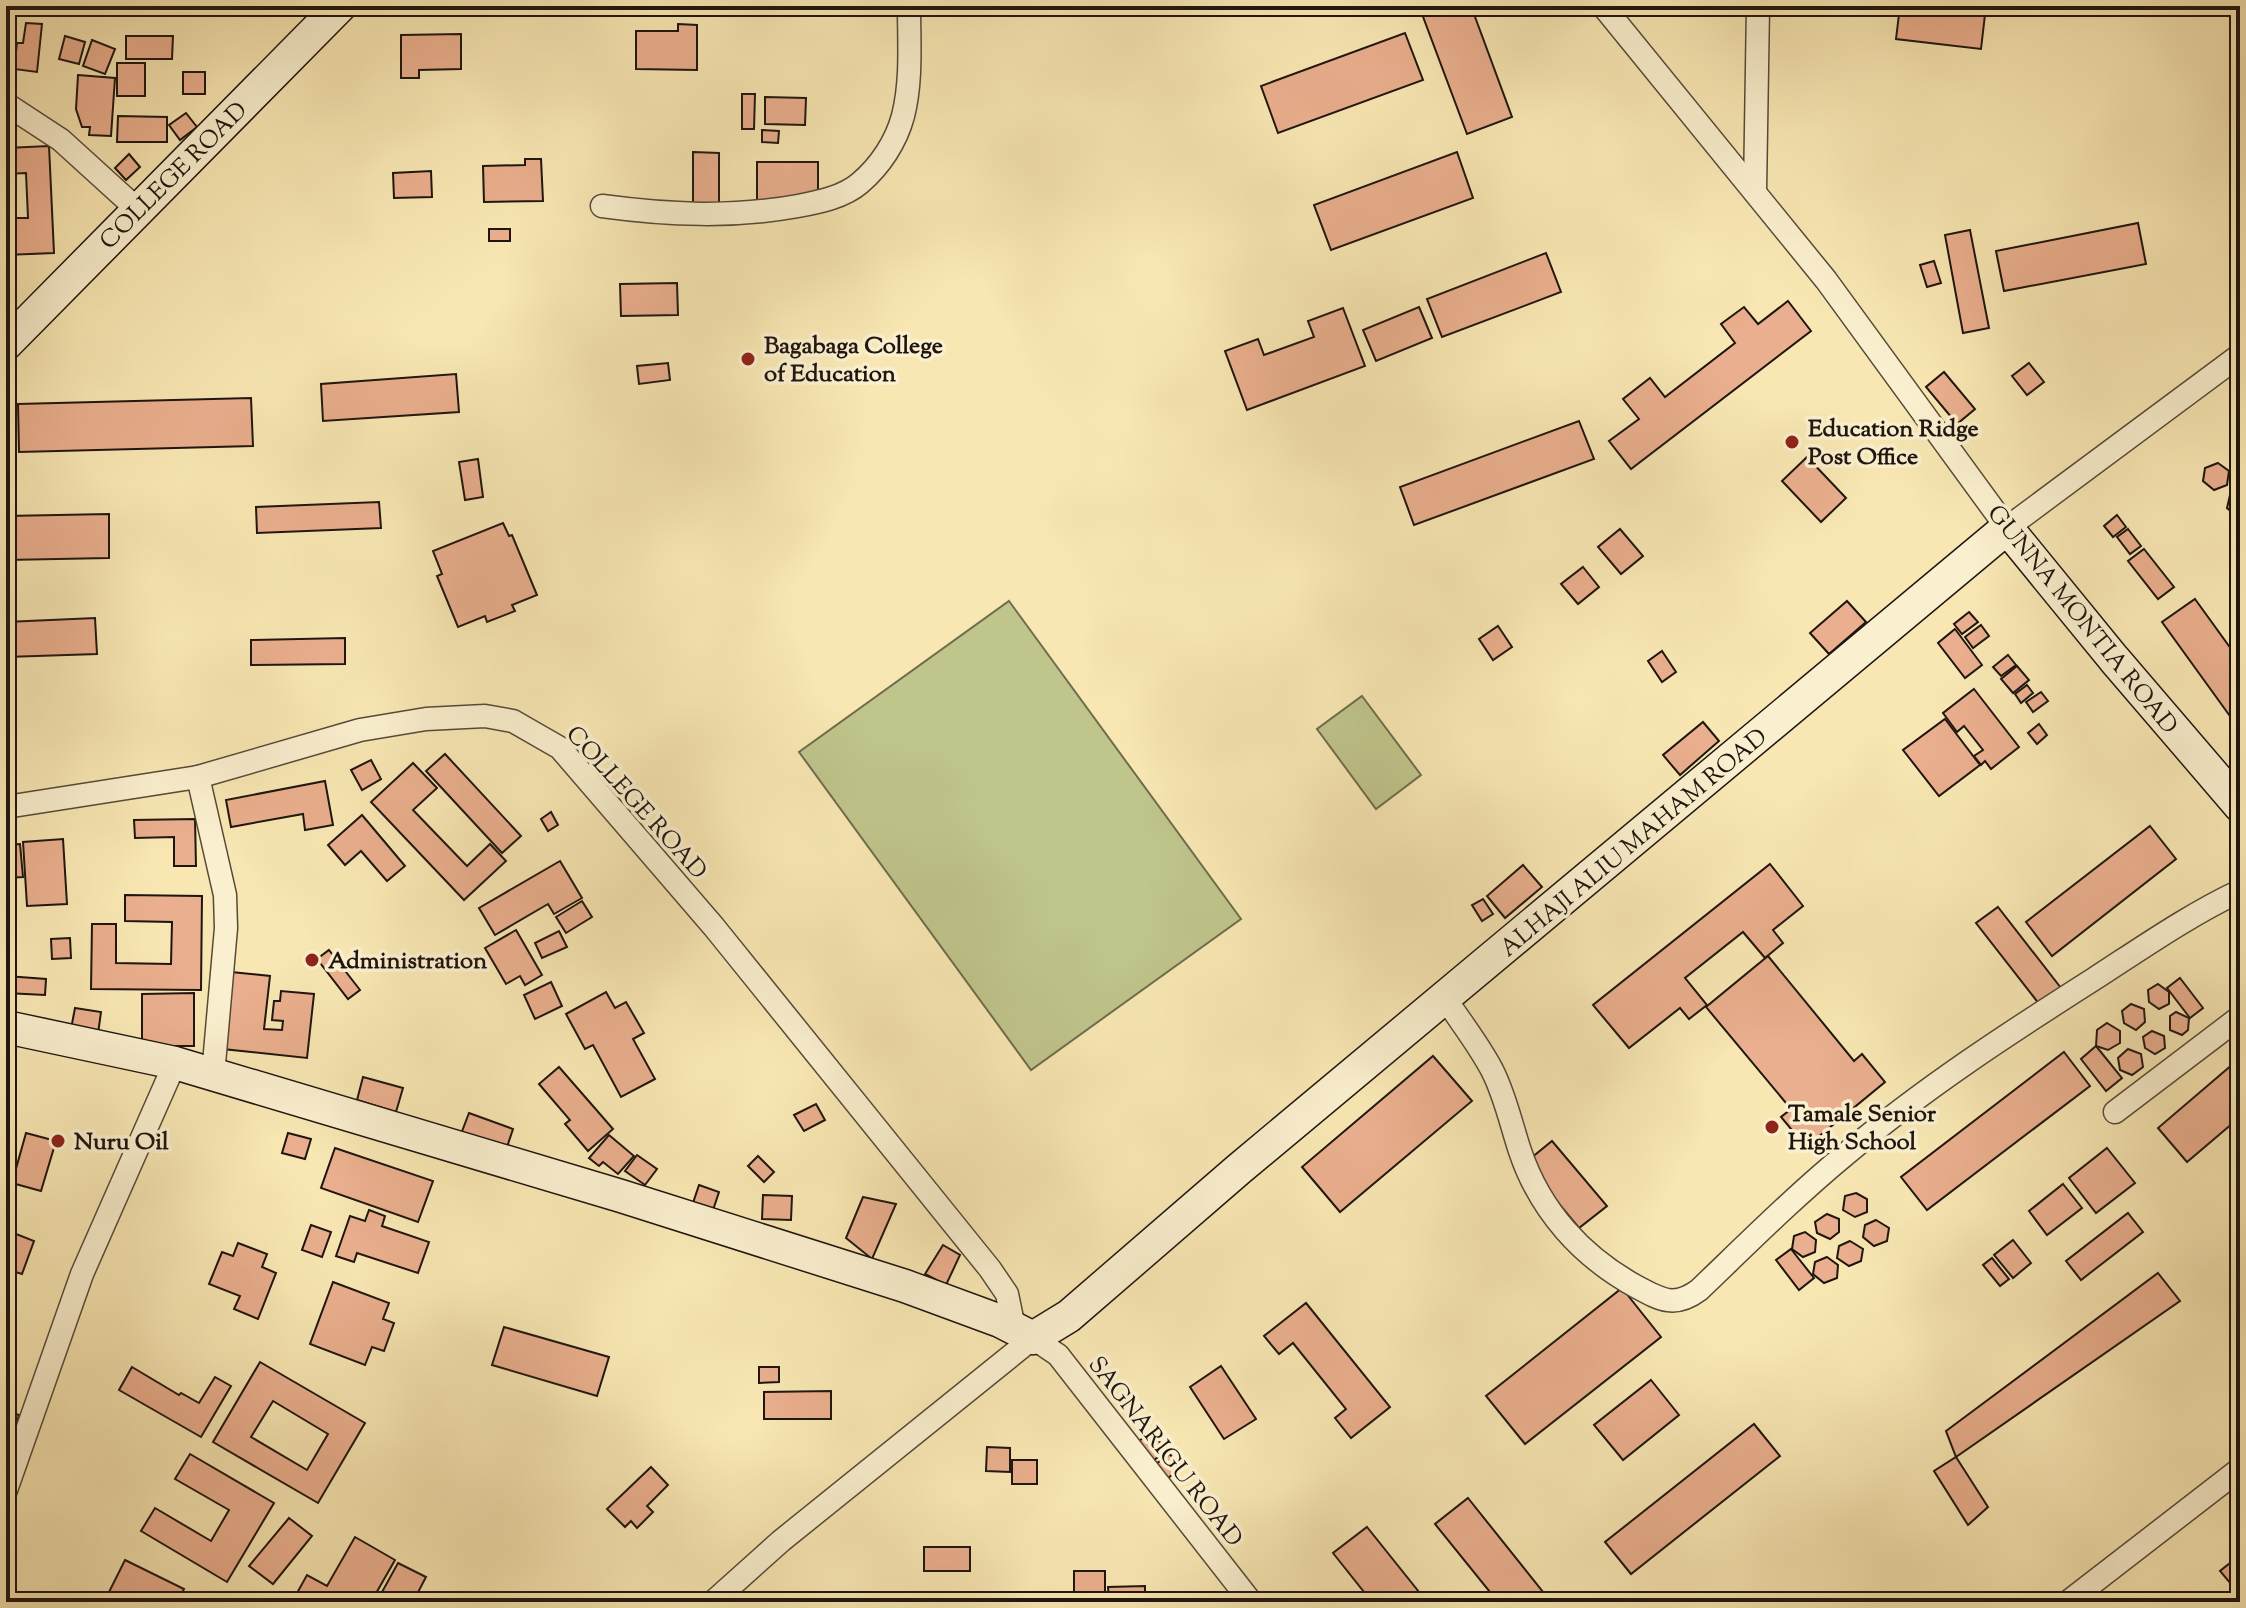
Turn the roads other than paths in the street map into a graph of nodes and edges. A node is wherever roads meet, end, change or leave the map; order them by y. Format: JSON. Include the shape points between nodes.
{"nodes":[{"id":1,"x":340,"y":6,"type":"edge"},
{"id":2,"x":909,"y":6,"type":"edge"},
{"id":3,"x":1603,"y":6,"type":"edge"},
{"id":4,"x":1758,"y":6,"type":"edge"},
{"id":5,"x":6,"y":104,"type":"edge"},
{"id":6,"x":1755,"y":191,"type":"junction"},
{"id":7,"x":602,"y":206,"type":"dead end"},
{"id":8,"x":138,"y":210,"type":"junction"},
{"id":9,"x":6,"y":344,"type":"edge"},
{"id":10,"x":2240,"y":355,"type":"edge"},
{"id":11,"x":2007,"y":528,"type":"junction"},
{"id":12,"x":198,"y":777,"type":"junction"},
{"id":13,"x":2240,"y":806,"type":"edge"},
{"id":14,"x":6,"y":807,"type":"edge"},
{"id":15,"x":2240,"y":891,"type":"edge"},
{"id":16,"x":1445,"y":998,"type":"junction"},
{"id":17,"x":2240,"y":1017,"type":"edge"},
{"id":18,"x":6,"y":1027,"type":"edge"},
{"id":19,"x":175,"y":1063,"type":"junction"},
{"id":20,"x":213,"y":1075,"type":"junction"},
{"id":21,"x":2115,"y":1112,"type":"dead end"},
{"id":22,"x":1024,"y":1333,"type":"junction"},
{"id":23,"x":2240,"y":1469,"type":"edge"},
{"id":24,"x":6,"y":1490,"type":"edge"},
{"id":25,"x":713,"y":1602,"type":"edge"},
{"id":26,"x":1251,"y":1602,"type":"edge"},
{"id":27,"x":2068,"y":1602,"type":"edge"}],
"edges":[{"from":1,"to":8,"type":"street","name":"COLLEGE ROAD"},
{"from":2,"to":7,"type":"street","via":[[910,63],[903,116],[887,153],[859,185],[825,201],[760,213],[699,215]]},
{"from":3,"to":6,"type":"street","name":"GUNNA MONTIA ROAD"},
{"from":4,"to":6,"type":"street"},
{"from":5,"to":8,"type":"street","via":[[61,140]]},
{"from":6,"to":11,"type":"street","name":"GUNNA MONTIA ROAD"},
{"from":8,"to":9,"type":"street","name":"COLLEGE ROAD"},
{"from":10,"to":11,"type":"street","name":"ALHAJI ALIU MAHAM ROAD"},
{"from":11,"to":13,"type":"street","name":"GUNNA MONTIA ROAD"},
{"from":11,"to":16,"type":"street","name":"ALHAJI ALIU MAHAM ROAD"},
{"from":12,"to":14,"type":"street","name":"COLLEGE ROAD"},
{"from":12,"to":20,"type":"street","via":[[225,895]]},
{"from":12,"to":22,"type":"street","name":"COLLEGE ROAD","via":[[360,730],[426,719],[485,716],[513,721],[541,735],[560,748],[714,927],[980,1256],[1007,1294]]},
{"from":15,"to":16,"type":"street","via":[[2207,906],[2067,996],[1907,1107],[1846,1153],[1680,1302],[1632,1284],[1571,1239],[1540,1198],[1492,1070]]},
{"from":16,"to":22,"type":"street","name":"ALHAJI ALIU MAHAM ROAD","via":[[1069,1316]]},
{"from":17,"to":21,"type":"street"},
{"from":18,"to":19,"type":"street"},
{"from":19,"to":20,"type":"street"},
{"from":19,"to":24,"type":"street","via":[[82,1274]]},
{"from":20,"to":22,"type":"street","via":[[826,1260]]},
{"from":22,"to":25,"type":"street"},
{"from":22,"to":26,"type":"street","name":"SAGNARIGU ROAD","via":[[1058,1355]]},
{"from":23,"to":27,"type":"street"}]}
